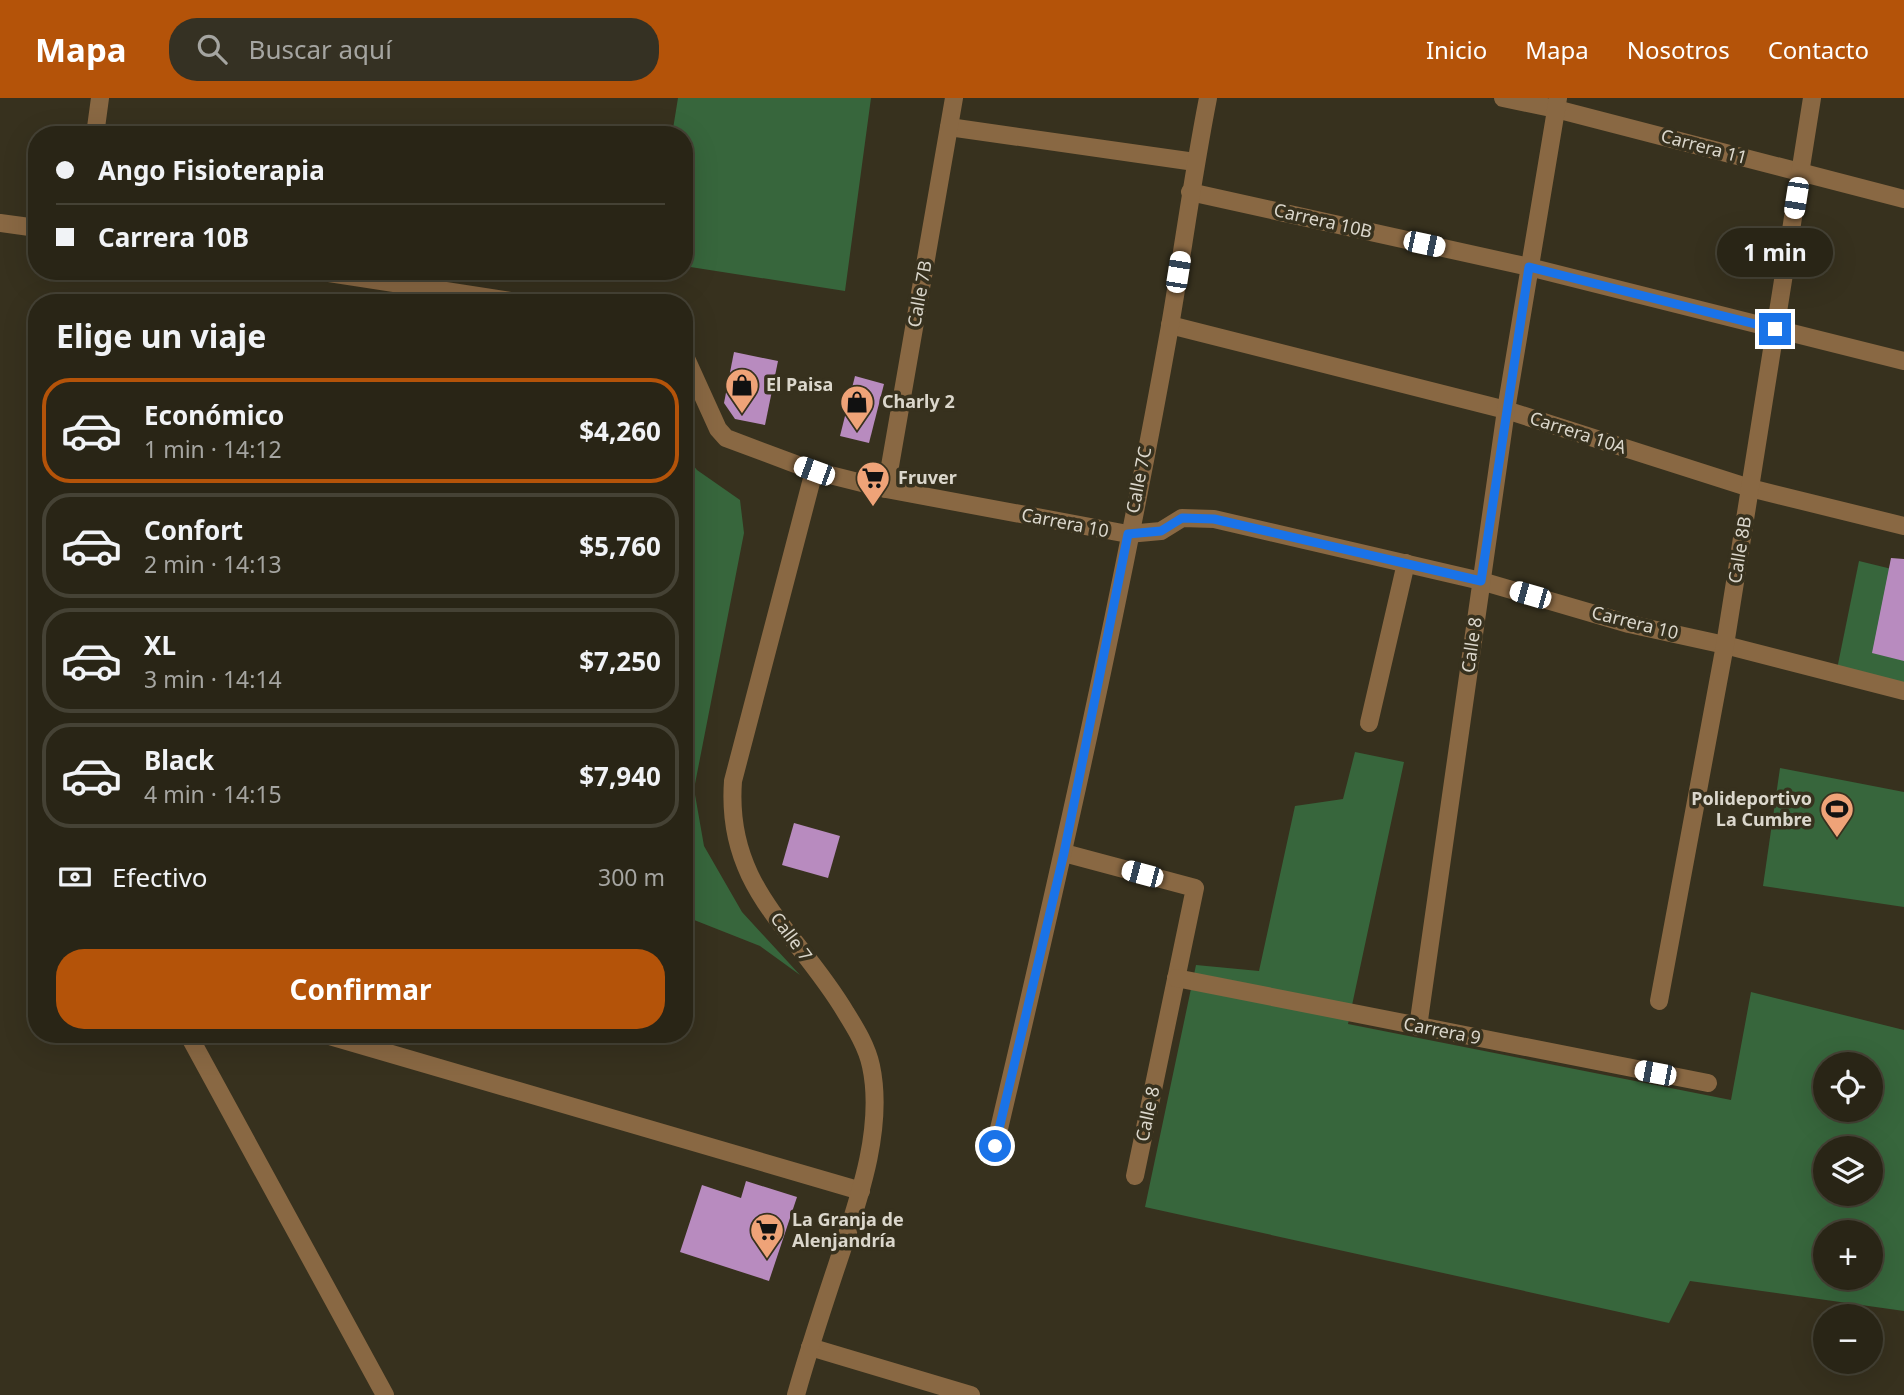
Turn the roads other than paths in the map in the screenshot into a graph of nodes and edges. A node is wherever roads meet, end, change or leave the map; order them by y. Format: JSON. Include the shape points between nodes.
{"nodes":[{"id":1,"x":100,"y":98,"type":"edge"},
{"id":2,"x":954,"y":98,"type":"edge"},
{"id":3,"x":1208,"y":98,"type":"edge"},
{"id":4,"x":1503,"y":98,"type":"edge"},
{"id":5,"x":1812,"y":98,"type":"edge"},
{"id":6,"x":1557,"y":103,"type":"edge"},
{"id":7,"x":95,"y":126,"type":"edge"},
{"id":8,"x":949,"y":127,"type":"junction"},
{"id":9,"x":1195,"y":162,"type":"junction"},
{"id":10,"x":1800,"y":172,"type":"junction"},
{"id":11,"x":1190,"y":192,"type":"junction"},
{"id":12,"x":1904,"y":199,"type":"edge"},
{"id":13,"x":0,"y":223,"type":"edge"},
{"id":14,"x":28,"y":227,"type":"edge"},
{"id":15,"x":1529,"y":267,"type":"junction"},
{"id":16,"x":374,"y":280,"type":"edge"},
{"id":17,"x":466,"y":294,"type":"edge"},
{"id":18,"x":1170,"y":325,"type":"junction"},
{"id":19,"x":1775,"y":329,"type":"junction"},
{"id":20,"x":1904,"y":362,"type":"edge"},
{"id":21,"x":693,"y":374,"type":"edge"},
{"id":22,"x":1506,"y":410,"type":"junction"},
{"id":23,"x":814,"y":471,"type":"junction"},
{"id":24,"x":1750,"y":488,"type":"junction"},
{"id":25,"x":886,"y":489,"type":"junction"},
{"id":26,"x":1904,"y":526,"type":"edge"},
{"id":27,"x":1128,"y":534,"type":"junction"},
{"id":28,"x":1406,"y":564,"type":"junction"},
{"id":29,"x":1481,"y":581,"type":"junction"},
{"id":30,"x":1725,"y":645,"type":"junction"},
{"id":31,"x":1904,"y":691,"type":"edge"},
{"id":32,"x":1369,"y":723,"type":"dead end"},
{"id":33,"x":1064,"y":853,"type":"junction"},
{"id":34,"x":1176,"y":978,"type":"junction"},
{"id":35,"x":1659,"y":1001,"type":"dead end"},
{"id":36,"x":1419,"y":1027,"type":"junction"},
{"id":37,"x":193,"y":1043,"type":"edge"},
{"id":38,"x":354,"y":1043,"type":"edge"},
{"id":39,"x":1707,"y":1083,"type":"dead end"},
{"id":40,"x":995,"y":1146,"type":"dead end"},
{"id":41,"x":1135,"y":1176,"type":"dead end"},
{"id":42,"x":861,"y":1191,"type":"junction"},
{"id":43,"x":810,"y":1347,"type":"junction"},
{"id":44,"x":385,"y":1395,"type":"edge"},
{"id":45,"x":796,"y":1395,"type":"edge"},
{"id":46,"x":971,"y":1395,"type":"edge"}],
"edges":[{"from":1,"to":7,"type":"street"},
{"from":2,"to":8,"type":"street","name":"Calle 7B"},
{"from":3,"to":9,"type":"street","name":"Calle 7C"},
{"from":4,"to":6,"type":"street","name":"Carrera 11"},
{"from":5,"to":10,"type":"street","name":"Calle 8B"},
{"from":6,"to":10,"type":"street","name":"Carrera 11"},
{"from":6,"to":15,"type":"street","name":"Calle 8"},
{"from":8,"to":9,"type":"street"},
{"from":8,"to":25,"type":"street","name":"Calle 7B"},
{"from":9,"to":11,"type":"street","name":"Calle 7C"},
{"from":10,"to":12,"type":"street","name":"Carrera 11"},
{"from":10,"to":19,"type":"street","name":"Calle 8B"},
{"from":11,"to":15,"type":"street","name":"Carrera 10B"},
{"from":11,"to":18,"type":"street","name":"Calle 7C"},
{"from":13,"to":14,"type":"street"},
{"from":15,"to":19,"type":"street","name":"Carrera 10B"},
{"from":15,"to":22,"type":"street","name":"Calle 8"},
{"from":16,"to":17,"type":"street"},
{"from":18,"to":22,"type":"street","name":"Carrera 10A"},
{"from":18,"to":27,"type":"street","name":"Calle 7C"},
{"from":19,"to":20,"type":"street","name":"Carrera 10B"},
{"from":19,"to":24,"type":"street","name":"Calle 8B"},
{"from":21,"to":23,"type":"street","name":"Carrera 10","via":[[726,438]]},
{"from":22,"to":24,"type":"street","name":"Carrera 10A"},
{"from":22,"to":29,"type":"street","name":"Calle 8"},
{"from":23,"to":25,"type":"street","name":"Carrera 10"},
{"from":23,"to":42,"type":"street","name":"Calle 7","via":[[733,781],[732,803],[735,837],[760,896],[838,1000],[870,1064],[873,1122]]},
{"from":24,"to":26,"type":"street","name":"Carrera 10A"},
{"from":24,"to":30,"type":"street","name":"Calle 8B"},
{"from":25,"to":27,"type":"street","name":"Carrera 10"},
{"from":27,"to":28,"type":"street","name":"Carrera 10","via":[[1161,531],[1182,518],[1214,519]]},
{"from":27,"to":33,"type":"street","name":"Calle 7C"},
{"from":28,"to":29,"type":"street","name":"Carrera 10"},
{"from":28,"to":32,"type":"street"},
{"from":29,"to":30,"type":"street","name":"Carrera 10","via":[[1629,624]]},
{"from":29,"to":36,"type":"street","name":"Calle 8"},
{"from":30,"to":31,"type":"street","name":"Carrera 10"},
{"from":30,"to":35,"type":"street","name":"Calle 8B"},
{"from":33,"to":34,"type":"street","name":"Calle 8","via":[[1195,888]]},
{"from":33,"to":40,"type":"street","name":"Calle 7C"},
{"from":34,"to":36,"type":"street","name":"Carrera 9"},
{"from":34,"to":41,"type":"street","name":"Calle 8"},
{"from":36,"to":39,"type":"street","name":"Carrera 9"},
{"from":37,"to":44,"type":"street"},
{"from":38,"to":42,"type":"street"},
{"from":42,"to":43,"type":"street","name":"Calle 7"},
{"from":43,"to":45,"type":"street","name":"Calle 7"},
{"from":43,"to":46,"type":"street"}]}
